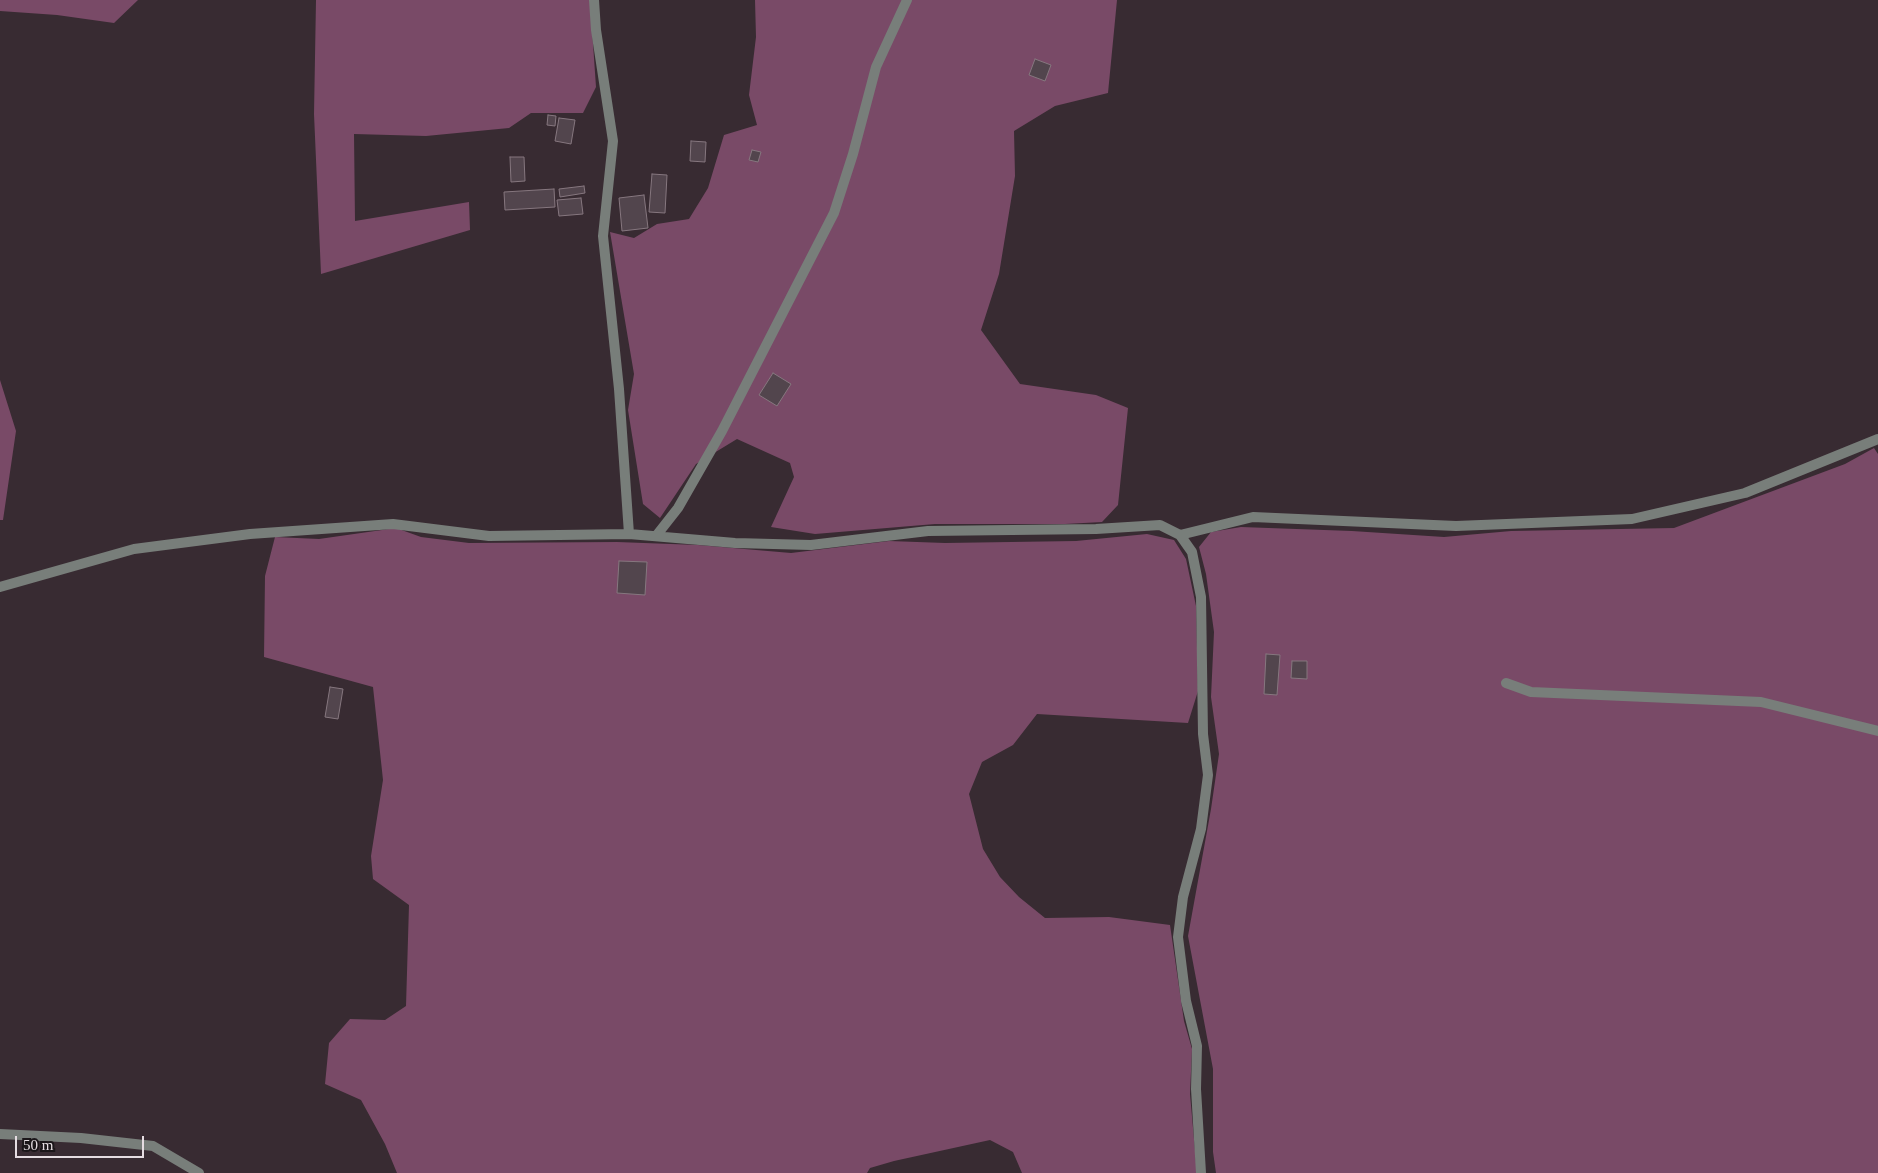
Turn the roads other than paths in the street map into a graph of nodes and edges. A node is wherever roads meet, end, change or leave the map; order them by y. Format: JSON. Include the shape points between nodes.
{"nodes":[{"id":1,"x":594,"y":0,"type":"edge"},
{"id":2,"x":907,"y":0,"type":"edge"},
{"id":3,"x":1878,"y":438,"type":"edge"},
{"id":4,"x":628,"y":534,"type":"junction"},
{"id":5,"x":1180,"y":534,"type":"junction"},
{"id":6,"x":656,"y":536,"type":"junction"},
{"id":7,"x":0,"y":587,"type":"edge"},
{"id":8,"x":1506,"y":683,"type":"dead end"},
{"id":9,"x":1878,"y":731,"type":"edge"},
{"id":10,"x":0,"y":1134,"type":"edge"},
{"id":11,"x":199,"y":1173,"type":"edge"},
{"id":12,"x":1201,"y":1173,"type":"edge"}],
"edges":[{"from":1,"to":4,"type":"street","via":[[613,141],[603,236],[619,388]]},
{"from":2,"to":6,"type":"street","via":[[876,67],[834,213],[722,431],[678,508]]},
{"from":3,"to":5,"type":"street","via":[[1745,493],[1632,519],[1456,526],[1253,517]]},
{"from":4,"to":6,"type":"street"},
{"from":4,"to":7,"type":"street","via":[[489,536],[393,524],[250,534],[134,549]]},
{"from":5,"to":6,"type":"street","via":[[1160,525],[928,531],[810,545]]},
{"from":5,"to":12,"type":"street","via":[[1192,552],[1201,597],[1203,734],[1208,775],[1201,829],[1183,898],[1178,937],[1186,1001],[1197,1046]]},
{"from":8,"to":9,"type":"street","via":[[1531,692],[1761,702]]},
{"from":10,"to":11,"type":"street","via":[[152,1146]]}]}
